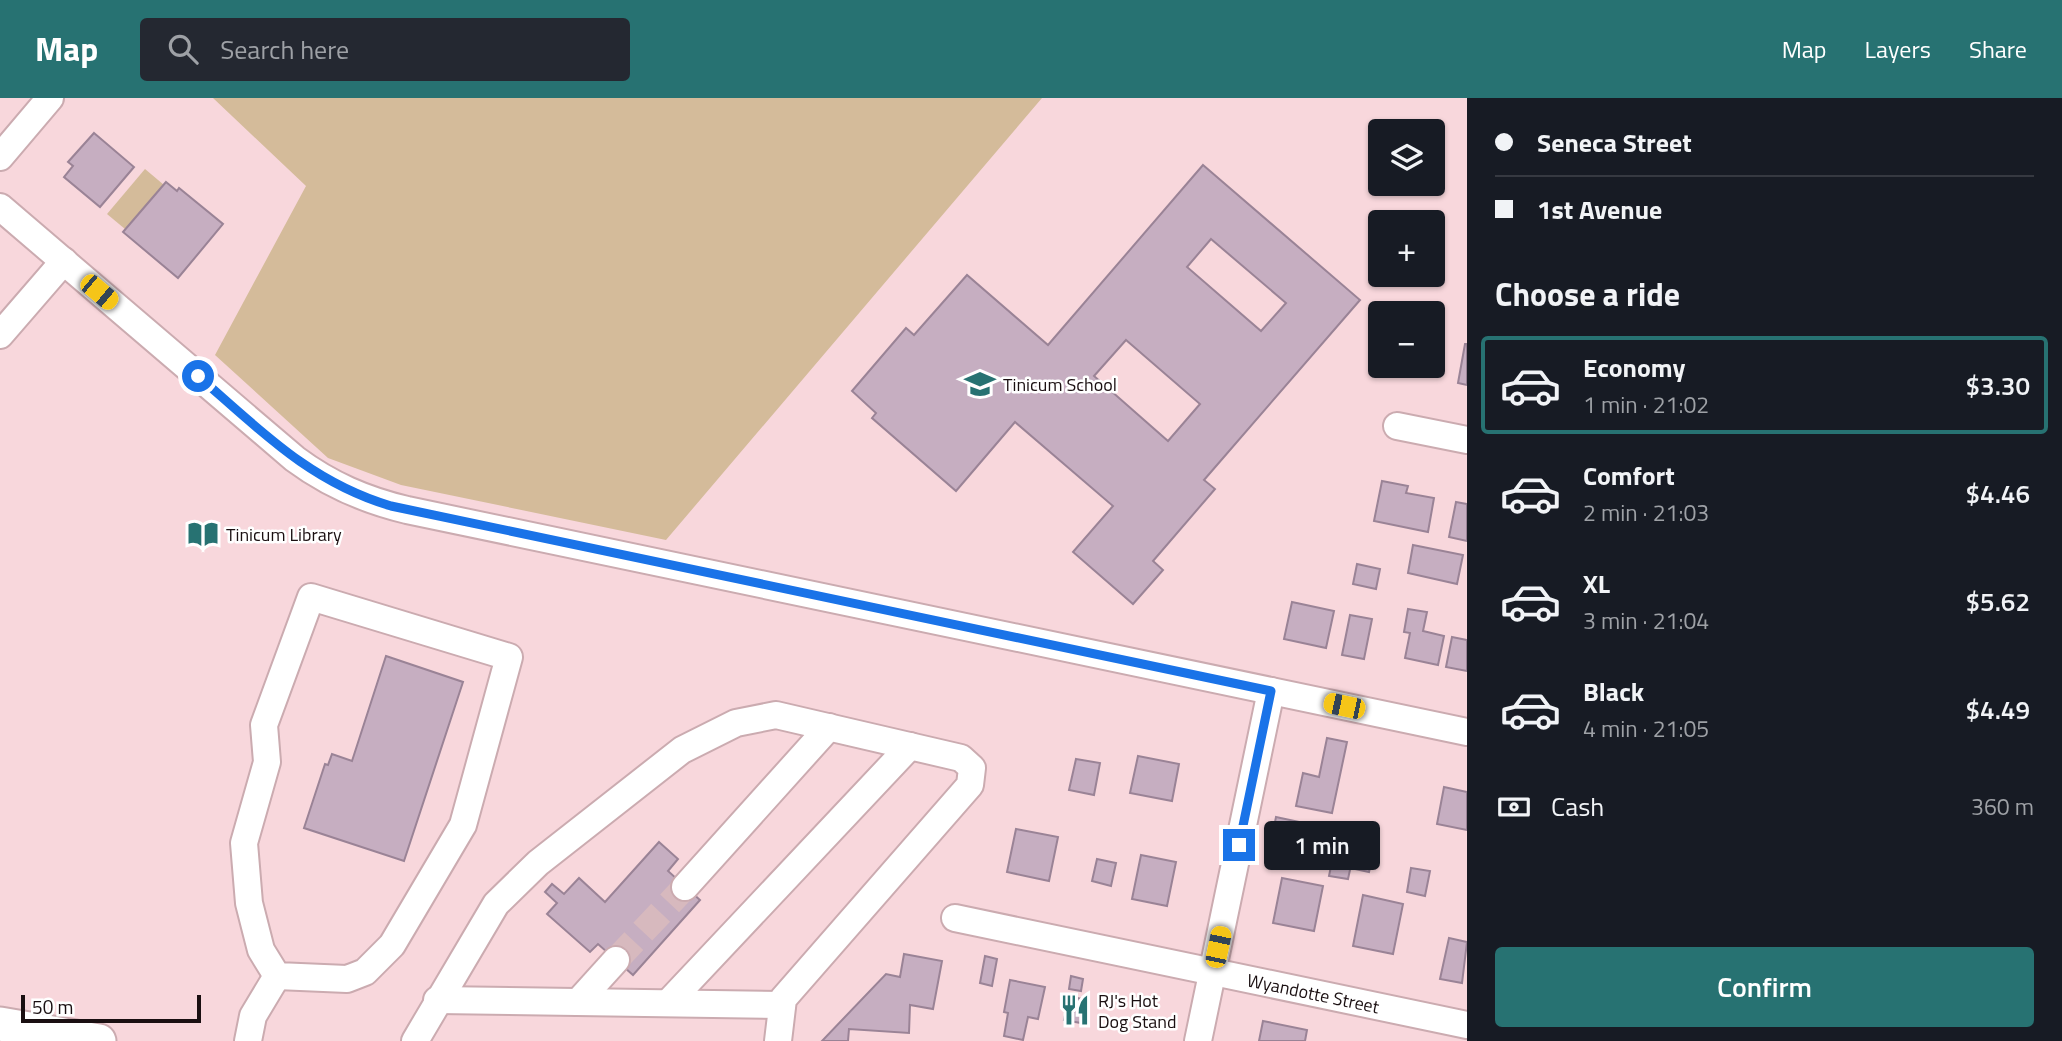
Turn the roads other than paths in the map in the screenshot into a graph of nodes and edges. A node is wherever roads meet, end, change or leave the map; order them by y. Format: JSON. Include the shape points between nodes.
{"nodes":[{"id":1,"x":50,"y":98,"type":"edge"},
{"id":2,"x":0,"y":157,"type":"edge"},
{"id":3,"x":0,"y":206,"type":"edge"},
{"id":4,"x":64,"y":261,"type":"junction"},
{"id":5,"x":0,"y":335,"type":"edge"},
{"id":6,"x":1397,"y":426,"type":"dead end"},
{"id":7,"x":1467,"y":440,"type":"edge"},
{"id":8,"x":1271,"y":691,"type":"junction"},
{"id":9,"x":829,"y":727,"type":"junction"},
{"id":10,"x":1467,"y":732,"type":"edge"},
{"id":11,"x":910,"y":746,"type":"junction"},
{"id":12,"x":685,"y":887,"type":"tunnel mouth"},
{"id":13,"x":955,"y":918,"type":"dead end"},
{"id":14,"x":616,"y":960,"type":"tunnel mouth"},
{"id":15,"x":1213,"y":972,"type":"junction"},
{"id":16,"x":276,"y":976,"type":"junction"},
{"id":17,"x":437,"y":1000,"type":"junction"},
{"id":18,"x":578,"y":1002,"type":"junction"},
{"id":19,"x":668,"y":1003,"type":"junction"},
{"id":20,"x":782,"y":1005,"type":"junction"},
{"id":21,"x":0,"y":1024,"type":"edge"},
{"id":22,"x":1467,"y":1025,"type":"edge"},
{"id":23,"x":99,"y":1041,"type":"edge"},
{"id":24,"x":248,"y":1041,"type":"edge"},
{"id":25,"x":415,"y":1041,"type":"edge"},
{"id":26,"x":778,"y":1041,"type":"edge"},
{"id":27,"x":1198,"y":1041,"type":"edge"}],
"edges":[{"from":1,"to":2,"type":"street"},
{"from":3,"to":4,"type":"street"},
{"from":4,"to":5,"type":"street"},
{"from":4,"to":8,"type":"street","via":[[295,459],[324,480],[364,498]]},
{"from":6,"to":7,"type":"street"},
{"from":8,"to":10,"type":"street"},
{"from":8,"to":15,"type":"street"},
{"from":9,"to":11,"type":"street"},
{"from":9,"to":12,"type":"street"},
{"from":9,"to":17,"type":"street","via":[[776,715],[736,723],[682,750],[538,863],[496,904]]},
{"from":11,"to":19,"type":"street"},
{"from":11,"to":20,"type":"street","via":[[961,758],[972,768],[971,785]]},
{"from":13,"to":15,"type":"street","name":"Wyandotte Street"},
{"from":14,"to":18,"type":"street"},
{"from":15,"to":22,"type":"street","name":"Wyandotte Street"},
{"from":15,"to":27,"type":"street"},
{"from":16,"to":16,"type":"street","via":[[347,979],[365,972],[392,944],[463,825],[509,657],[311,597],[264,725],[267,762],[244,844],[249,903],[261,950]]},
{"from":16,"to":24,"type":"street","via":[[253,1016]]},
{"from":17,"to":18,"type":"street"},
{"from":17,"to":25,"type":"street"},
{"from":18,"to":19,"type":"street"},
{"from":19,"to":20,"type":"street"},
{"from":20,"to":26,"type":"street"},
{"from":21,"to":23,"type":"main road"}]}
